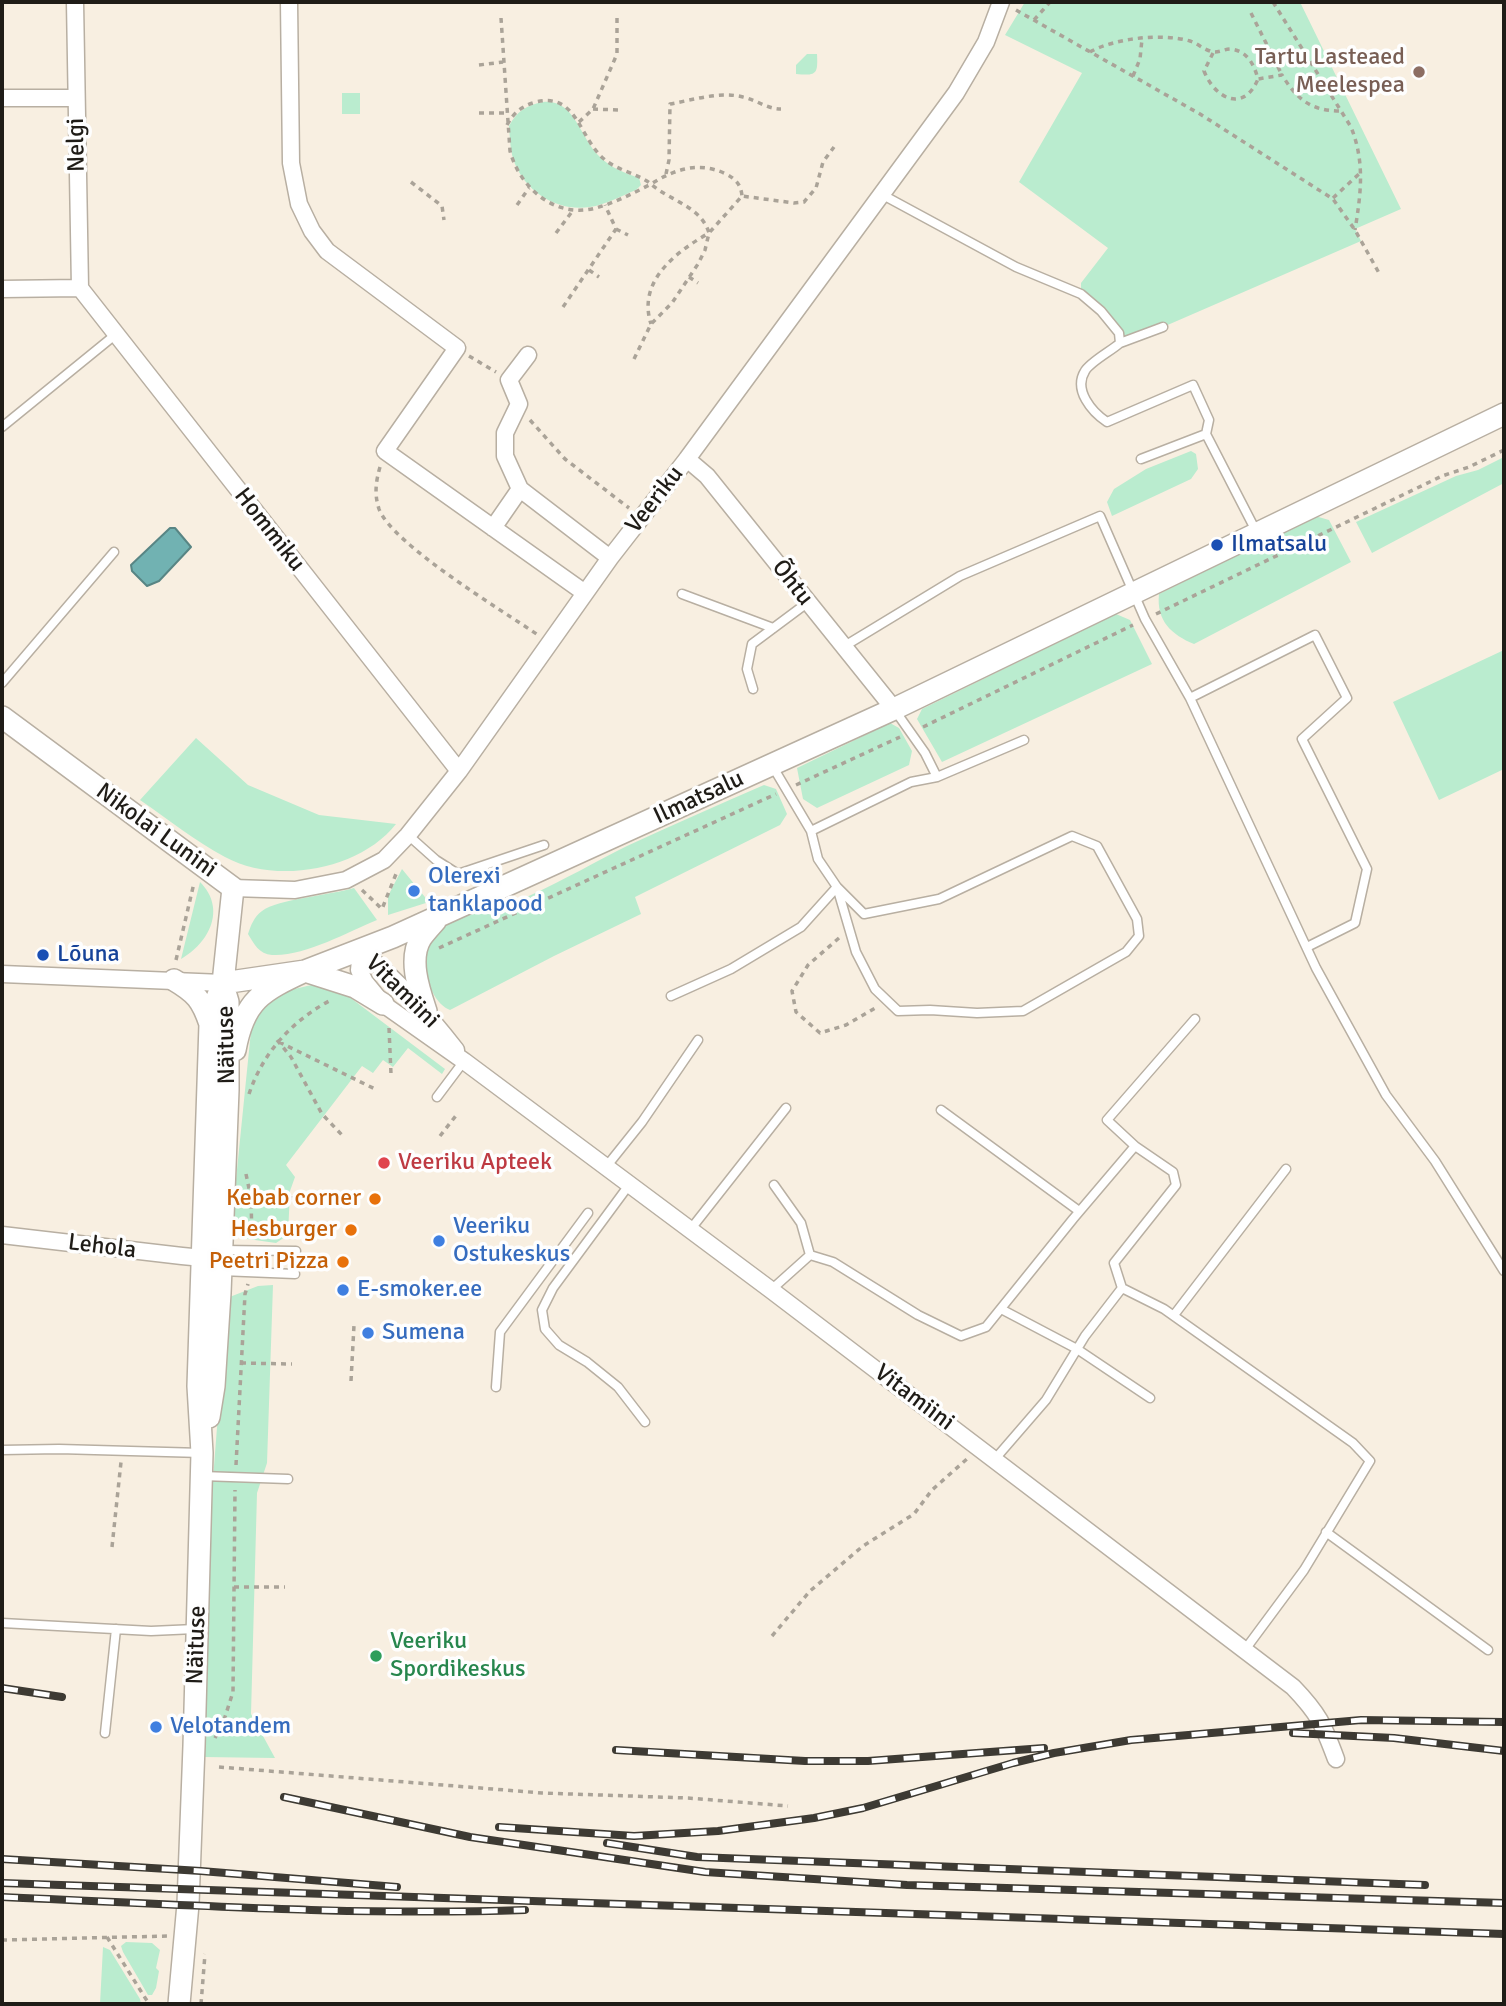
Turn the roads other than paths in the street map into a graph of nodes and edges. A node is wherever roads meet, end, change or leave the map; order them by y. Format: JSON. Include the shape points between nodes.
{"nodes":[{"id":1,"x":75,"y":2,"type":"edge"},
{"id":2,"x":289,"y":2,"type":"edge"},
{"id":3,"x":1007,"y":5,"type":"edge"},
{"id":4,"x":2,"y":98,"type":"edge"},
{"id":5,"x":76,"y":98,"type":"junction"},
{"id":6,"x":881,"y":194,"type":"junction"},
{"id":7,"x":80,"y":288,"type":"junction"},
{"id":8,"x":2,"y":289,"type":"edge"},
{"id":9,"x":1163,"y":327,"type":"dead end"},
{"id":10,"x":115,"y":335,"type":"junction"},
{"id":11,"x":1120,"y":343,"type":"junction"},
{"id":12,"x":528,"y":355,"type":"dead end"},
{"id":13,"x":1504,"y":414,"type":"edge"},
{"id":14,"x":2,"y":427,"type":"edge"},
{"id":15,"x":1206,"y":433,"type":"junction"},
{"id":16,"x":687,"y":459,"type":"junction"},
{"id":17,"x":1141,"y":459,"type":"dead end"},
{"id":18,"x":520,"y":489,"type":"junction"},
{"id":19,"x":493,"y":528,"type":"junction"},
{"id":20,"x":1257,"y":533,"type":"junction"},
{"id":21,"x":114,"y":552,"type":"dead end"},
{"id":22,"x":610,"y":558,"type":"junction"},
{"id":23,"x":585,"y":593,"type":"junction"},
{"id":24,"x":1135,"y":593,"type":"junction"},
{"id":25,"x":682,"y":594,"type":"dead end"},
{"id":26,"x":807,"y":603,"type":"junction"},
{"id":27,"x":773,"y":628,"type":"junction"},
{"id":28,"x":843,"y":648,"type":"junction"},
{"id":29,"x":2,"y":683,"type":"edge"},
{"id":30,"x":752,"y":689,"type":"dead end"},
{"id":31,"x":1190,"y":698,"type":"junction"},
{"id":32,"x":894,"y":709,"type":"junction"},
{"id":33,"x":2,"y":717,"type":"edge"},
{"id":34,"x":1024,"y":740,"type":"dead end"},
{"id":35,"x":772,"y":765,"type":"junction"},
{"id":36,"x":459,"y":771,"type":"junction"},
{"id":37,"x":937,"y":778,"type":"junction"},
{"id":38,"x":811,"y":831,"type":"junction"},
{"id":39,"x":408,"y":835,"type":"junction"},
{"id":40,"x":544,"y":845,"type":"dead end"},
{"id":41,"x":837,"y":887,"type":"junction"},
{"id":42,"x":233,"y":888,"type":"junction"},
{"id":43,"x":440,"y":916,"type":"junction"},
{"id":44,"x":1307,"y":947,"type":"junction"},
{"id":45,"x":361,"y":951,"type":"junction"},
{"id":46,"x":305,"y":971,"type":"junction"},
{"id":47,"x":2,"y":974,"type":"edge"},
{"id":48,"x":174,"y":980,"type":"junction"},
{"id":49,"x":223,"y":983,"type":"junction"},
{"id":50,"x":671,"y":996,"type":"dead end"},
{"id":51,"x":383,"y":1004,"type":"junction"},
{"id":52,"x":426,"y":1012,"type":"junction"},
{"id":53,"x":1195,"y":1019,"type":"dead end"},
{"id":54,"x":210,"y":1024,"type":"junction"},
{"id":55,"x":698,"y":1040,"type":"dead end"},
{"id":56,"x":464,"y":1061,"type":"junction"},
{"id":57,"x":228,"y":1090,"type":"junction"},
{"id":58,"x":437,"y":1097,"type":"dead end"},
{"id":59,"x":786,"y":1108,"type":"dead end"},
{"id":60,"x":941,"y":1110,"type":"dead end"},
{"id":61,"x":1135,"y":1146,"type":"junction"},
{"id":62,"x":606,"y":1167,"type":"junction"},
{"id":63,"x":1286,"y":1169,"type":"dead end"},
{"id":64,"x":629,"y":1185,"type":"junction"},
{"id":65,"x":774,"y":1185,"type":"dead end"},
{"id":66,"x":1079,"y":1211,"type":"junction"},
{"id":67,"x":588,"y":1213,"type":"dead end"},
{"id":68,"x":690,"y":1230,"type":"junction"},
{"id":69,"x":2,"y":1235,"type":"edge"},
{"id":70,"x":296,"y":1251,"type":"dead end"},
{"id":71,"x":810,"y":1255,"type":"junction"},
{"id":72,"x":216,"y":1260,"type":"junction"},
{"id":73,"x":1504,"y":1271,"type":"edge"},
{"id":74,"x":295,"y":1273,"type":"dead end"},
{"id":75,"x":1122,"y":1287,"type":"junction"},
{"id":76,"x":771,"y":1290,"type":"junction"},
{"id":77,"x":1001,"y":1309,"type":"junction"},
{"id":78,"x":1174,"y":1315,"type":"junction"},
{"id":79,"x":1077,"y":1349,"type":"junction"},
{"id":80,"x":496,"y":1387,"type":"dead end"},
{"id":81,"x":1150,"y":1398,"type":"dead end"},
{"id":82,"x":645,"y":1422,"type":"dead end"},
{"id":83,"x":2,"y":1450,"type":"edge"},
{"id":84,"x":202,"y":1453,"type":"junction"},
{"id":85,"x":995,"y":1459,"type":"junction"},
{"id":86,"x":202,"y":1476,"type":"junction"},
{"id":87,"x":288,"y":1479,"type":"dead end"},
{"id":88,"x":1326,"y":1532,"type":"junction"},
{"id":89,"x":2,"y":1623,"type":"edge"},
{"id":90,"x":116,"y":1629,"type":"junction"},
{"id":91,"x":197,"y":1629,"type":"junction"},
{"id":92,"x":1489,"y":1650,"type":"dead end"},
{"id":93,"x":1244,"y":1651,"type":"junction"},
{"id":94,"x":105,"y":1733,"type":"dead end"},
{"id":95,"x":1336,"y":1759,"type":"dead end"},
{"id":96,"x":179,"y":2004,"type":"edge"}],
"edges":[{"from":1,"to":5,"type":"street","name":"Nelgi"},
{"from":2,"to":19,"type":"street","via":[[291,163],[299,204],[312,231],[327,251],[457,348],[385,451]]},
{"from":3,"to":6,"type":"street","name":"Veeriku","via":[[956,93]]},
{"from":4,"to":5,"type":"street"},
{"from":5,"to":7,"type":"street","name":"Nelgi"},
{"from":6,"to":11,"type":"lane","via":[[1016,267],[1081,294],[1119,332]]},
{"from":6,"to":16,"type":"street","name":"Veeriku"},
{"from":7,"to":8,"type":"street"},
{"from":7,"to":10,"type":"street","name":"Hommiku"},
{"from":9,"to":11,"type":"lane"},
{"from":10,"to":14,"type":"lane"},
{"from":10,"to":36,"type":"street","name":"Hommiku"},
{"from":11,"to":15,"type":"lane","via":[[1085,370],[1081,382],[1085,399],[1097,415],[1107,422],[1120,418],[1193,385],[1209,420]]},
{"from":12,"to":18,"type":"street","via":[[509,380],[519,404],[505,432],[505,456]]},
{"from":13,"to":20,"type":"street","name":"Ilmatsalu"},
{"from":15,"to":17,"type":"lane"},
{"from":15,"to":20,"type":"lane"},
{"from":16,"to":22,"type":"street","name":"Veeriku"},
{"from":16,"to":26,"type":"street","name":"Õhtu","via":[[707,476]]},
{"from":18,"to":19,"type":"street"},
{"from":18,"to":22,"type":"street"},
{"from":19,"to":23,"type":"street"},
{"from":20,"to":24,"type":"street","name":"Ilmatsalu"},
{"from":21,"to":29,"type":"lane"},
{"from":22,"to":23,"type":"street","name":"Veeriku"},
{"from":23,"to":36,"type":"street","name":"Veeriku"},
{"from":24,"to":28,"type":"lane","via":[[1100,516],[961,576]]},
{"from":24,"to":31,"type":"lane"},
{"from":24,"to":32,"type":"street","name":"Ilmatsalu"},
{"from":25,"to":27,"type":"lane"},
{"from":26,"to":27,"type":"lane"},
{"from":26,"to":28,"type":"street","name":"Õhtu"},
{"from":27,"to":30,"type":"lane","via":[[752,644],[747,669]]},
{"from":28,"to":32,"type":"street","name":"Õhtu"},
{"from":31,"to":44,"type":"lane"},
{"from":31,"to":44,"type":"lane","via":[[1315,635],[1347,698],[1301,739],[1367,869],[1355,923]]},
{"from":32,"to":35,"type":"street","name":"Ilmatsalu"},
{"from":32,"to":37,"type":"lane"},
{"from":33,"to":42,"type":"street","name":"Nikolai Lunini"},
{"from":34,"to":37,"type":"lane"},
{"from":35,"to":38,"type":"lane"},
{"from":35,"to":43,"type":"street","name":"Ilmatsalu"},
{"from":36,"to":39,"type":"street","name":"Veeriku"},
{"from":37,"to":38,"type":"lane","via":[[911,782]]},
{"from":38,"to":41,"type":"lane","via":[[818,859]]},
{"from":39,"to":40,"type":"lane","via":[[458,874]]},
{"from":39,"to":42,"type":"street","name":"Veeriku","via":[[384,860],[346,880],[295,890]]},
{"from":41,"to":41,"type":"lane","via":[[864,914],[940,899],[1072,836],[1097,846],[1137,919],[1139,936],[1126,953],[1023,1011],[898,1011],[875,989],[856,952]]},
{"from":41,"to":50,"type":"lane","via":[[801,928],[732,969]]},
{"from":42,"to":49,"type":"street","name":"Nikolai Lunini"},
{"from":43,"to":45,"type":"street","name":"Ilmatsalu"},
{"from":43,"to":52,"type":"street","via":[[419,940],[416,959],[416,980]]},
{"from":44,"to":73,"type":"lane","via":[[1386,1095],[1435,1161]]},
{"from":45,"to":46,"type":"street","name":"Ilmatsalu"},
{"from":45,"to":51,"type":"street","name":"Vitamiini","via":[[359,970]]},
{"from":45,"to":52,"type":"street","name":"Vitamiini"},
{"from":46,"to":49,"type":"street","name":"Ilmatsalu"},
{"from":46,"to":51,"type":"street","via":[[355,988]]},
{"from":46,"to":57,"type":"street","via":[[254,1001],[239,1026]]},
{"from":47,"to":48,"type":"street"},
{"from":48,"to":49,"type":"street"},
{"from":48,"to":54,"type":"street","via":[[203,1003]]},
{"from":49,"to":54,"type":"street","name":"Näituse"},
{"from":49,"to":57,"type":"street","name":"Näituse","via":[[228,1002]]},
{"from":51,"to":56,"type":"street","name":"Vitamiini"},
{"from":52,"to":56,"type":"street","name":"Vitamiini"},
{"from":53,"to":61,"type":"lane","via":[[1107,1120]]},
{"from":54,"to":72,"type":"street","name":"Näituse"},
{"from":55,"to":62,"type":"lane"},
{"from":56,"to":58,"type":"lane"},
{"from":56,"to":62,"type":"street","name":"Vitamiini"},
{"from":57,"to":72,"type":"street","name":"Näituse"},
{"from":59,"to":68,"type":"lane"},
{"from":60,"to":66,"type":"lane"},
{"from":61,"to":66,"type":"lane"},
{"from":61,"to":75,"type":"lane","via":[[1173,1172],[1176,1185],[1114,1263]]},
{"from":62,"to":64,"type":"street","name":"Vitamiini"},
{"from":63,"to":78,"type":"lane"},
{"from":64,"to":68,"type":"street","name":"Vitamiini"},
{"from":64,"to":82,"type":"lane","via":[[553,1288],[542,1310],[545,1329],[559,1345],[618,1387]]},
{"from":65,"to":71,"type":"lane","via":[[801,1223]]},
{"from":66,"to":77,"type":"lane"},
{"from":67,"to":80,"type":"lane","via":[[499,1332]]},
{"from":68,"to":76,"type":"street","name":"Vitamiini"},
{"from":69,"to":72,"type":"street","name":"Lehola"},
{"from":70,"to":72,"type":"lane","via":[[253,1250]]},
{"from":71,"to":76,"type":"lane"},
{"from":71,"to":77,"type":"lane","via":[[833,1262],[961,1336],[986,1327]]},
{"from":72,"to":74,"type":"lane","via":[[253,1272]]},
{"from":72,"to":84,"type":"street","name":"Näituse","via":[[198,1385]]},
{"from":75,"to":78,"type":"lane"},
{"from":75,"to":79,"type":"lane"},
{"from":76,"to":85,"type":"street","name":"Vitamiini"},
{"from":77,"to":79,"type":"lane"},
{"from":78,"to":88,"type":"lane","via":[[1353,1443],[1370,1461]]},
{"from":79,"to":81,"type":"lane"},
{"from":79,"to":85,"type":"lane","via":[[1046,1399]]},
{"from":83,"to":84,"type":"lane"},
{"from":84,"to":86,"type":"street","name":"Näituse"},
{"from":85,"to":93,"type":"street","name":"Vitamiini"},
{"from":86,"to":87,"type":"lane"},
{"from":86,"to":91,"type":"street","name":"Näituse"},
{"from":88,"to":92,"type":"lane"},
{"from":88,"to":93,"type":"lane"},
{"from":89,"to":90,"type":"lane"},
{"from":90,"to":91,"type":"lane"},
{"from":90,"to":94,"type":"lane"},
{"from":91,"to":96,"type":"street","name":"Näituse","via":[[188,1904]]},
{"from":93,"to":95,"type":"street","name":"Vitamiini","via":[[1293,1687],[1315,1710]]}]}
